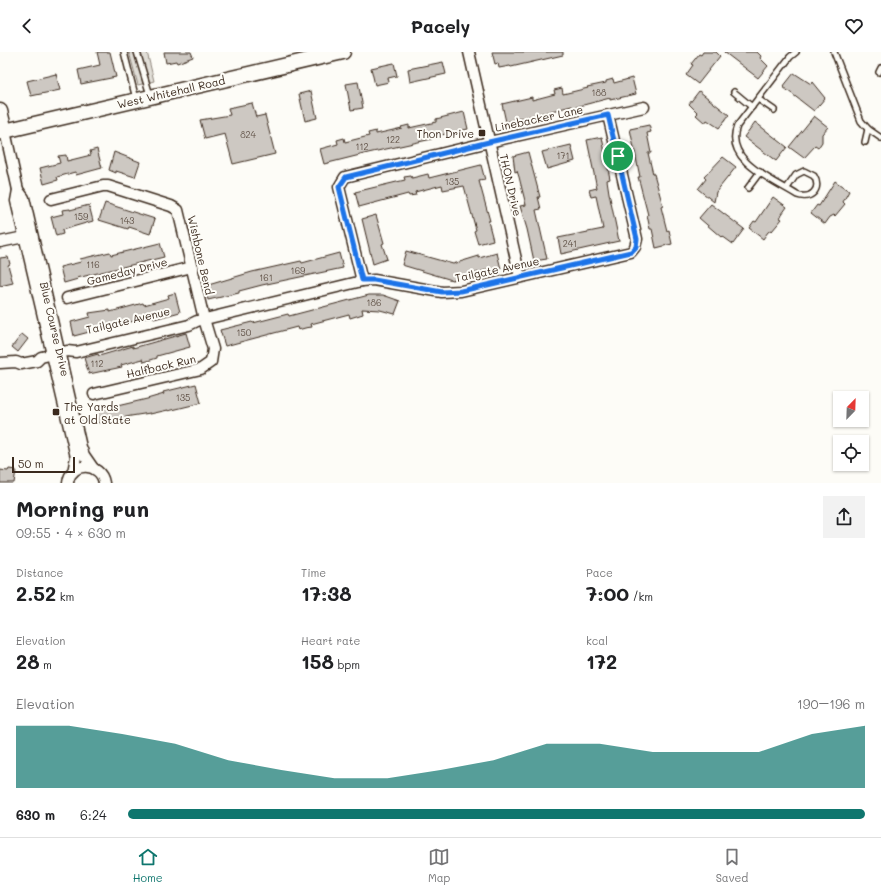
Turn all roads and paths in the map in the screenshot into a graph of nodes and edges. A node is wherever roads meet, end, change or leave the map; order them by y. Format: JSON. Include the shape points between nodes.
{"nodes":[{"id":1,"x":124,"y":52,"type":"edge"},
{"id":2,"x":137,"y":52,"type":"edge"},
{"id":3,"x":343,"y":52,"type":"edge"},
{"id":4,"x":469,"y":52,"type":"edge"},
{"id":5,"x":796,"y":52,"type":"edge"},
{"id":6,"x":834,"y":52,"type":"edge"},
{"id":7,"x":791,"y":55,"type":"edge"},
{"id":8,"x":734,"y":92,"type":"dead end"},
{"id":9,"x":151,"y":96,"type":"junction"},
{"id":10,"x":758,"y":99,"type":"junction"},
{"id":11,"x":136,"y":100,"type":"junction"},
{"id":12,"x":644,"y":107,"type":"dead end"},
{"id":13,"x":752,"y":107,"type":"junction"},
{"id":14,"x":774,"y":110,"type":"dead end"},
{"id":15,"x":0,"y":111,"type":"edge"},
{"id":16,"x":608,"y":115,"type":"junction"},
{"id":17,"x":868,"y":129,"type":"junction"},
{"id":18,"x":2,"y":132,"type":"edge"},
{"id":19,"x":881,"y":138,"type":"edge"},
{"id":20,"x":489,"y":142,"type":"junction"},
{"id":21,"x":865,"y":142,"type":"dead end"},
{"id":22,"x":760,"y":172,"type":"junction"},
{"id":23,"x":748,"y":188,"type":"dead end"},
{"id":24,"x":786,"y":188,"type":"junction"},
{"id":25,"x":51,"y":199,"type":"dead end"},
{"id":26,"x":28,"y":236,"type":"junction"},
{"id":27,"x":0,"y":242,"type":"edge"},
{"id":28,"x":192,"y":268,"type":"junction"},
{"id":29,"x":520,"y":277,"type":"junction"},
{"id":30,"x":362,"y":280,"type":"junction"},
{"id":31,"x":67,"y":298,"type":"dead end"},
{"id":32,"x":200,"y":320,"type":"junction"},
{"id":33,"x":60,"y":353,"type":"junction"},
{"id":34,"x":0,"y":363,"type":"edge"},
{"id":35,"x":94,"y":394,"type":"dead end"},
{"id":36,"x":93,"y":468,"type":"junction"},
{"id":37,"x":68,"y":479,"type":"edge"},
{"id":38,"x":104,"y":483,"type":"edge"}],
"edges":[{"from":1,"to":11,"type":"lane"},
{"from":2,"to":9,"type":"lane"},
{"from":3,"to":9,"type":"main road","name":"West Whitehall Road"},
{"from":4,"to":20,"type":"street","name":"THON Drive"},
{"from":5,"to":7,"type":"lane"},
{"from":6,"to":17,"type":"lane","via":[[855,109]]},
{"from":7,"to":10,"type":"lane"},
{"from":8,"to":13,"type":"lane"},
{"from":9,"to":11,"type":"main road","name":"West Whitehall Road"},
{"from":10,"to":13,"type":"lane"},
{"from":10,"to":14,"type":"lane"},
{"from":11,"to":18,"type":"main road","name":"West Whitehall Road"},
{"from":12,"to":16,"type":"street","name":"Linebacker Lane"},
{"from":13,"to":22,"type":"lane","via":[[737,126],[734,139],[739,154]]},
{"from":15,"to":18,"type":"main road","name":"Blue Course Drive"},
{"from":16,"to":20,"type":"street","name":"Linebacker Lane"},
{"from":16,"to":29,"type":"street","name":"Tailgate Avenue","via":[[637,239],[636,247],[631,252]]},
{"from":17,"to":19,"type":"lane"},
{"from":17,"to":21,"type":"lane"},
{"from":18,"to":26,"type":"street","name":"Blue Course Drive","via":[[18,190],[16,200]]},
{"from":20,"to":29,"type":"street","name":"THON Drive"},
{"from":20,"to":30,"type":"street","name":"Linebacker Lane","via":[[346,177],[339,187]]},
{"from":22,"to":23,"type":"lane"},
{"from":22,"to":24,"type":"lane"},
{"from":24,"to":24,"type":"lane","via":[[797,195],[807,197],[815,192],[817,183],[814,176],[804,172],[796,175]]},
{"from":25,"to":28,"type":"street","name":"Wishbone Bend","via":[[108,186],[170,206],[178,210],[180,215]]},
{"from":26,"to":27,"type":"street"},
{"from":26,"to":33,"type":"street","name":"Blue Course Drive"},
{"from":28,"to":31,"type":"street","name":"Gameday Drive"},
{"from":28,"to":32,"type":"street","name":"Wishbone Bend"},
{"from":29,"to":30,"type":"street","name":"Tailgate Avenue","via":[[461,291],[442,292]]},
{"from":30,"to":32,"type":"street","name":"Tailgate Avenue"},
{"from":32,"to":33,"type":"street","name":"Tailgate Avenue","via":[[187,318],[75,345]]},
{"from":32,"to":35,"type":"street","name":"Halfback Run","via":[[213,349],[211,362],[207,366]]},
{"from":33,"to":34,"type":"street","name":"Tailgate Avenue","via":[[21,364]]},
{"from":33,"to":36,"type":"street","name":"Blue Course Drive","via":[[81,447]]},
{"from":33,"to":37,"type":"street","name":"Blue Course Drive","via":[[76,457]]},
{"from":36,"to":37,"type":"street","name":"Blue Course Drive","via":[[82,466]]},
{"from":36,"to":38,"type":"street","name":"Blue Course Drive","via":[[102,475]]}]}
